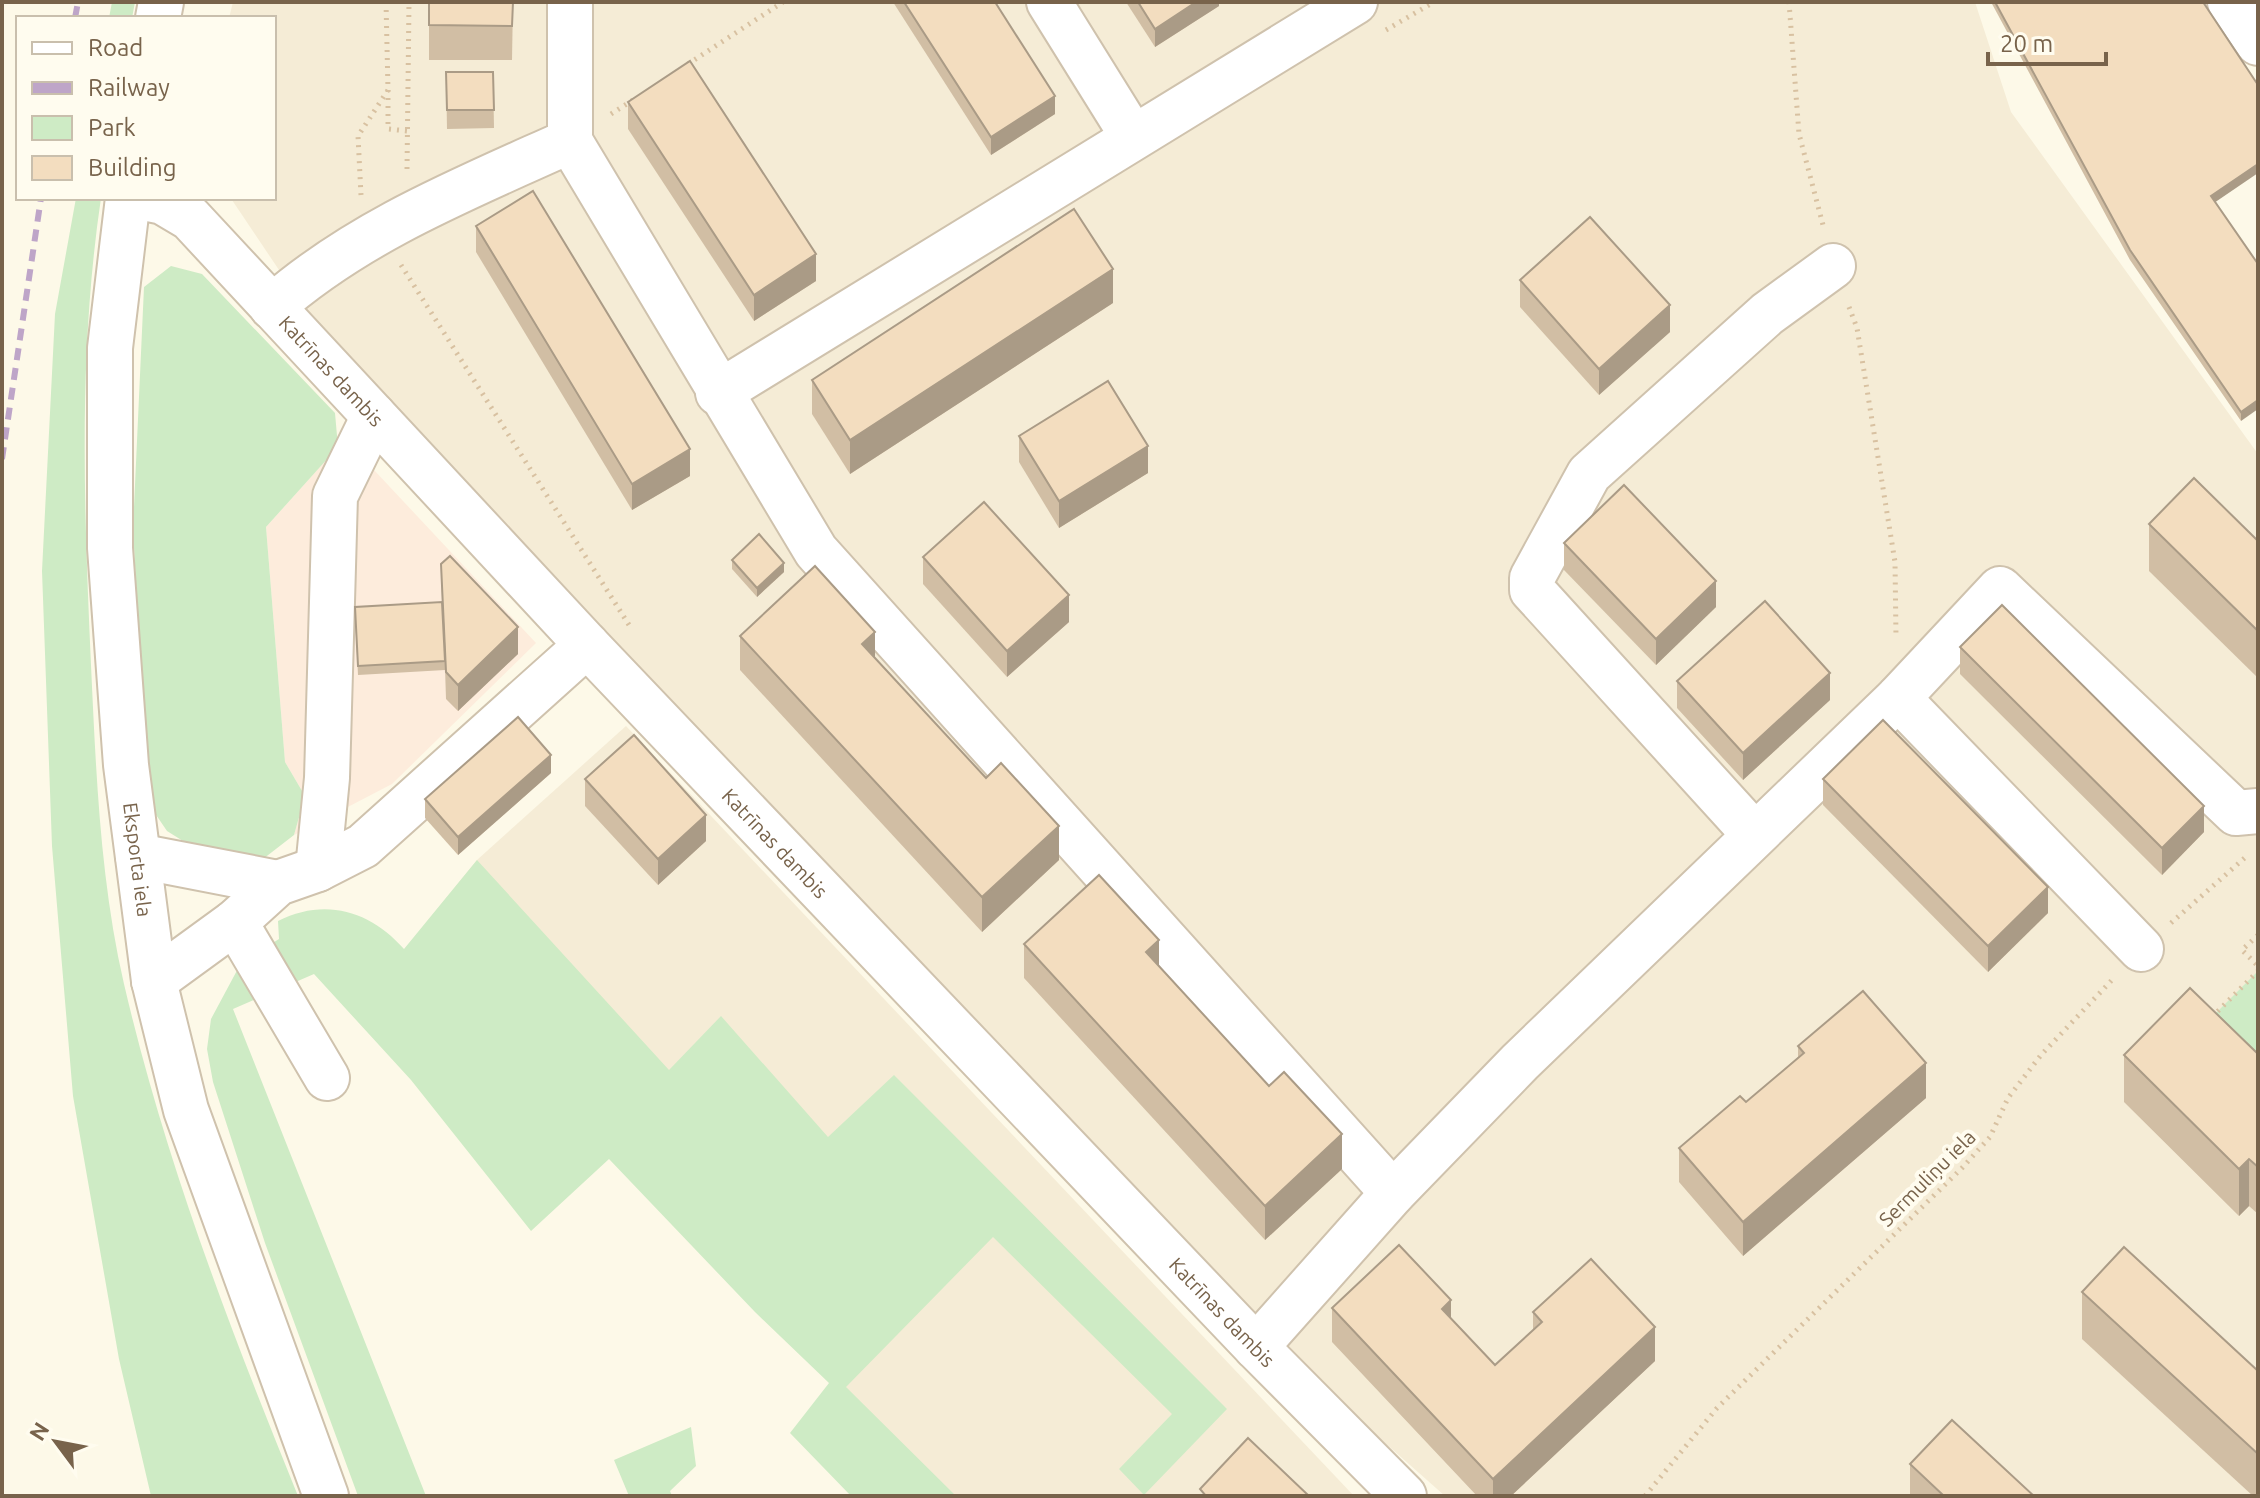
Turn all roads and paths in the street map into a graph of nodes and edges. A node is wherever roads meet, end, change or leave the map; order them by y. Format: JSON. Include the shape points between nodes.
{"nodes":[{"id":1,"x":386,"y":2,"type":"edge"},
{"id":2,"x":409,"y":2,"type":"edge"},
{"id":3,"x":570,"y":2,"type":"edge"},
{"id":4,"x":783,"y":2,"type":"edge"},
{"id":5,"x":1049,"y":2,"type":"edge"},
{"id":6,"x":1355,"y":2,"type":"edge"},
{"id":7,"x":1789,"y":2,"type":"edge"},
{"id":8,"x":2230,"y":2,"type":"edge"},
{"id":9,"x":1299,"y":16,"type":"edge"},
{"id":10,"x":2258,"y":43,"type":"edge"},
{"id":11,"x":676,"y":71,"type":"edge"},
{"id":12,"x":388,"y":90,"type":"junction"},
{"id":13,"x":637,"y":97,"type":"edge"},
{"id":14,"x":408,"y":131,"type":"junction"},
{"id":15,"x":1133,"y":137,"type":"junction"},
{"id":16,"x":570,"y":141,"type":"junction"},
{"id":17,"x":408,"y":154,"type":"dead end"},
{"id":18,"x":128,"y":200,"type":"edge"},
{"id":19,"x":153,"y":200,"type":"edge"},
{"id":20,"x":380,"y":232,"type":"junction"},
{"id":21,"x":1833,"y":266,"type":"junction"},
{"id":22,"x":272,"y":307,"type":"junction"},
{"id":23,"x":718,"y":393,"type":"junction"},
{"id":24,"x":374,"y":416,"type":"junction"},
{"id":25,"x":631,"y":628,"type":"dead end"},
{"id":26,"x":587,"y":645,"type":"junction"},
{"id":27,"x":1898,"y":698,"type":"junction"},
{"id":28,"x":2258,"y":811,"type":"edge"},
{"id":29,"x":1754,"y":834,"type":"junction"},
{"id":30,"x":2258,"y":846,"type":"edge"},
{"id":31,"x":138,"y":856,"type":"junction"},
{"id":32,"x":318,"y":869,"type":"junction"},
{"id":33,"x":278,"y":883,"type":"junction"},
{"id":34,"x":235,"y":922,"type":"junction"},
{"id":35,"x":2258,"y":935,"type":"edge"},
{"id":36,"x":2141,"y":949,"type":"junction"},
{"id":37,"x":2258,"y":968,"type":"edge"},
{"id":38,"x":154,"y":981,"type":"junction"},
{"id":39,"x":2209,"y":1020,"type":"edge"},
{"id":40,"x":327,"y":1078,"type":"dead end"},
{"id":41,"x":1393,"y":1193,"type":"junction"},
{"id":42,"x":1256,"y":1347,"type":"junction"},
{"id":43,"x":326,"y":1496,"type":"edge"},
{"id":44,"x":1404,"y":1496,"type":"edge"},
{"id":45,"x":1645,"y":1496,"type":"edge"}],
"edges":[{"from":1,"to":12,"type":"path"},
{"from":2,"to":14,"type":"path"},
{"from":3,"to":16,"type":"street"},
{"from":4,"to":11,"type":"path"},
{"from":5,"to":15,"type":"street"},
{"from":6,"to":9,"type":"street"},
{"from":7,"to":21,"type":"path","via":[[1799,134]]},
{"from":8,"to":10,"type":"street"},
{"from":9,"to":15,"type":"street"},
{"from":12,"to":14,"type":"path","via":[[388,129]]},
{"from":12,"to":20,"type":"path","via":[[358,136],[362,207]]},
{"from":13,"to":16,"type":"path"},
{"from":14,"to":17,"type":"path"},
{"from":15,"to":23,"type":"street"},
{"from":16,"to":20,"type":"street","via":[[406,215]]},
{"from":16,"to":23,"type":"street"},
{"from":18,"to":31,"type":"street","name":"Eksporta iela","via":[[110,348],[110,548]]},
{"from":19,"to":22,"type":"street","name":"Katrīnas dambis","via":[[190,218]]},
{"from":20,"to":22,"type":"street"},
{"from":20,"to":25,"type":"path"},
{"from":21,"to":27,"type":"path","via":[[1857,328],[1895,562]]},
{"from":21,"to":29,"type":"street","via":[[1767,314],[1589,474],[1532,578],[1532,590]]},
{"from":22,"to":24,"type":"street","name":"Katrīnas dambis"},
{"from":23,"to":41,"type":"street","via":[[816,551]]},
{"from":24,"to":26,"type":"street","name":"Katrīnas dambis"},
{"from":24,"to":32,"type":"street","via":[[335,496],[327,778]]},
{"from":26,"to":32,"type":"street","via":[[363,846]]},
{"from":26,"to":42,"type":"street","name":"Katrīnas dambis"},
{"from":27,"to":28,"type":"street","via":[[2000,589],[2236,813]]},
{"from":27,"to":29,"type":"street"},
{"from":27,"to":36,"type":"street"},
{"from":29,"to":41,"type":"street"},
{"from":30,"to":36,"type":"path","name":"Sermuliņu iela"},
{"from":31,"to":33,"type":"street"},
{"from":31,"to":38,"type":"street","name":"Eksporta iela"},
{"from":32,"to":33,"type":"street"},
{"from":33,"to":34,"type":"street"},
{"from":34,"to":38,"type":"street"},
{"from":34,"to":40,"type":"street"},
{"from":35,"to":37,"type":"path","via":[[2242,950]]},
{"from":36,"to":45,"type":"path","name":"Sermuliņu iela","via":[[2041,1055],[2008,1098],[1990,1137],[1962,1168],[1717,1408]]},
{"from":37,"to":39,"type":"path"},
{"from":38,"to":43,"type":"street","name":"Eksporta iela","via":[[186,1110]]},
{"from":41,"to":42,"type":"street"},
{"from":42,"to":44,"type":"street","name":"Katrīnas dambis"}]}
